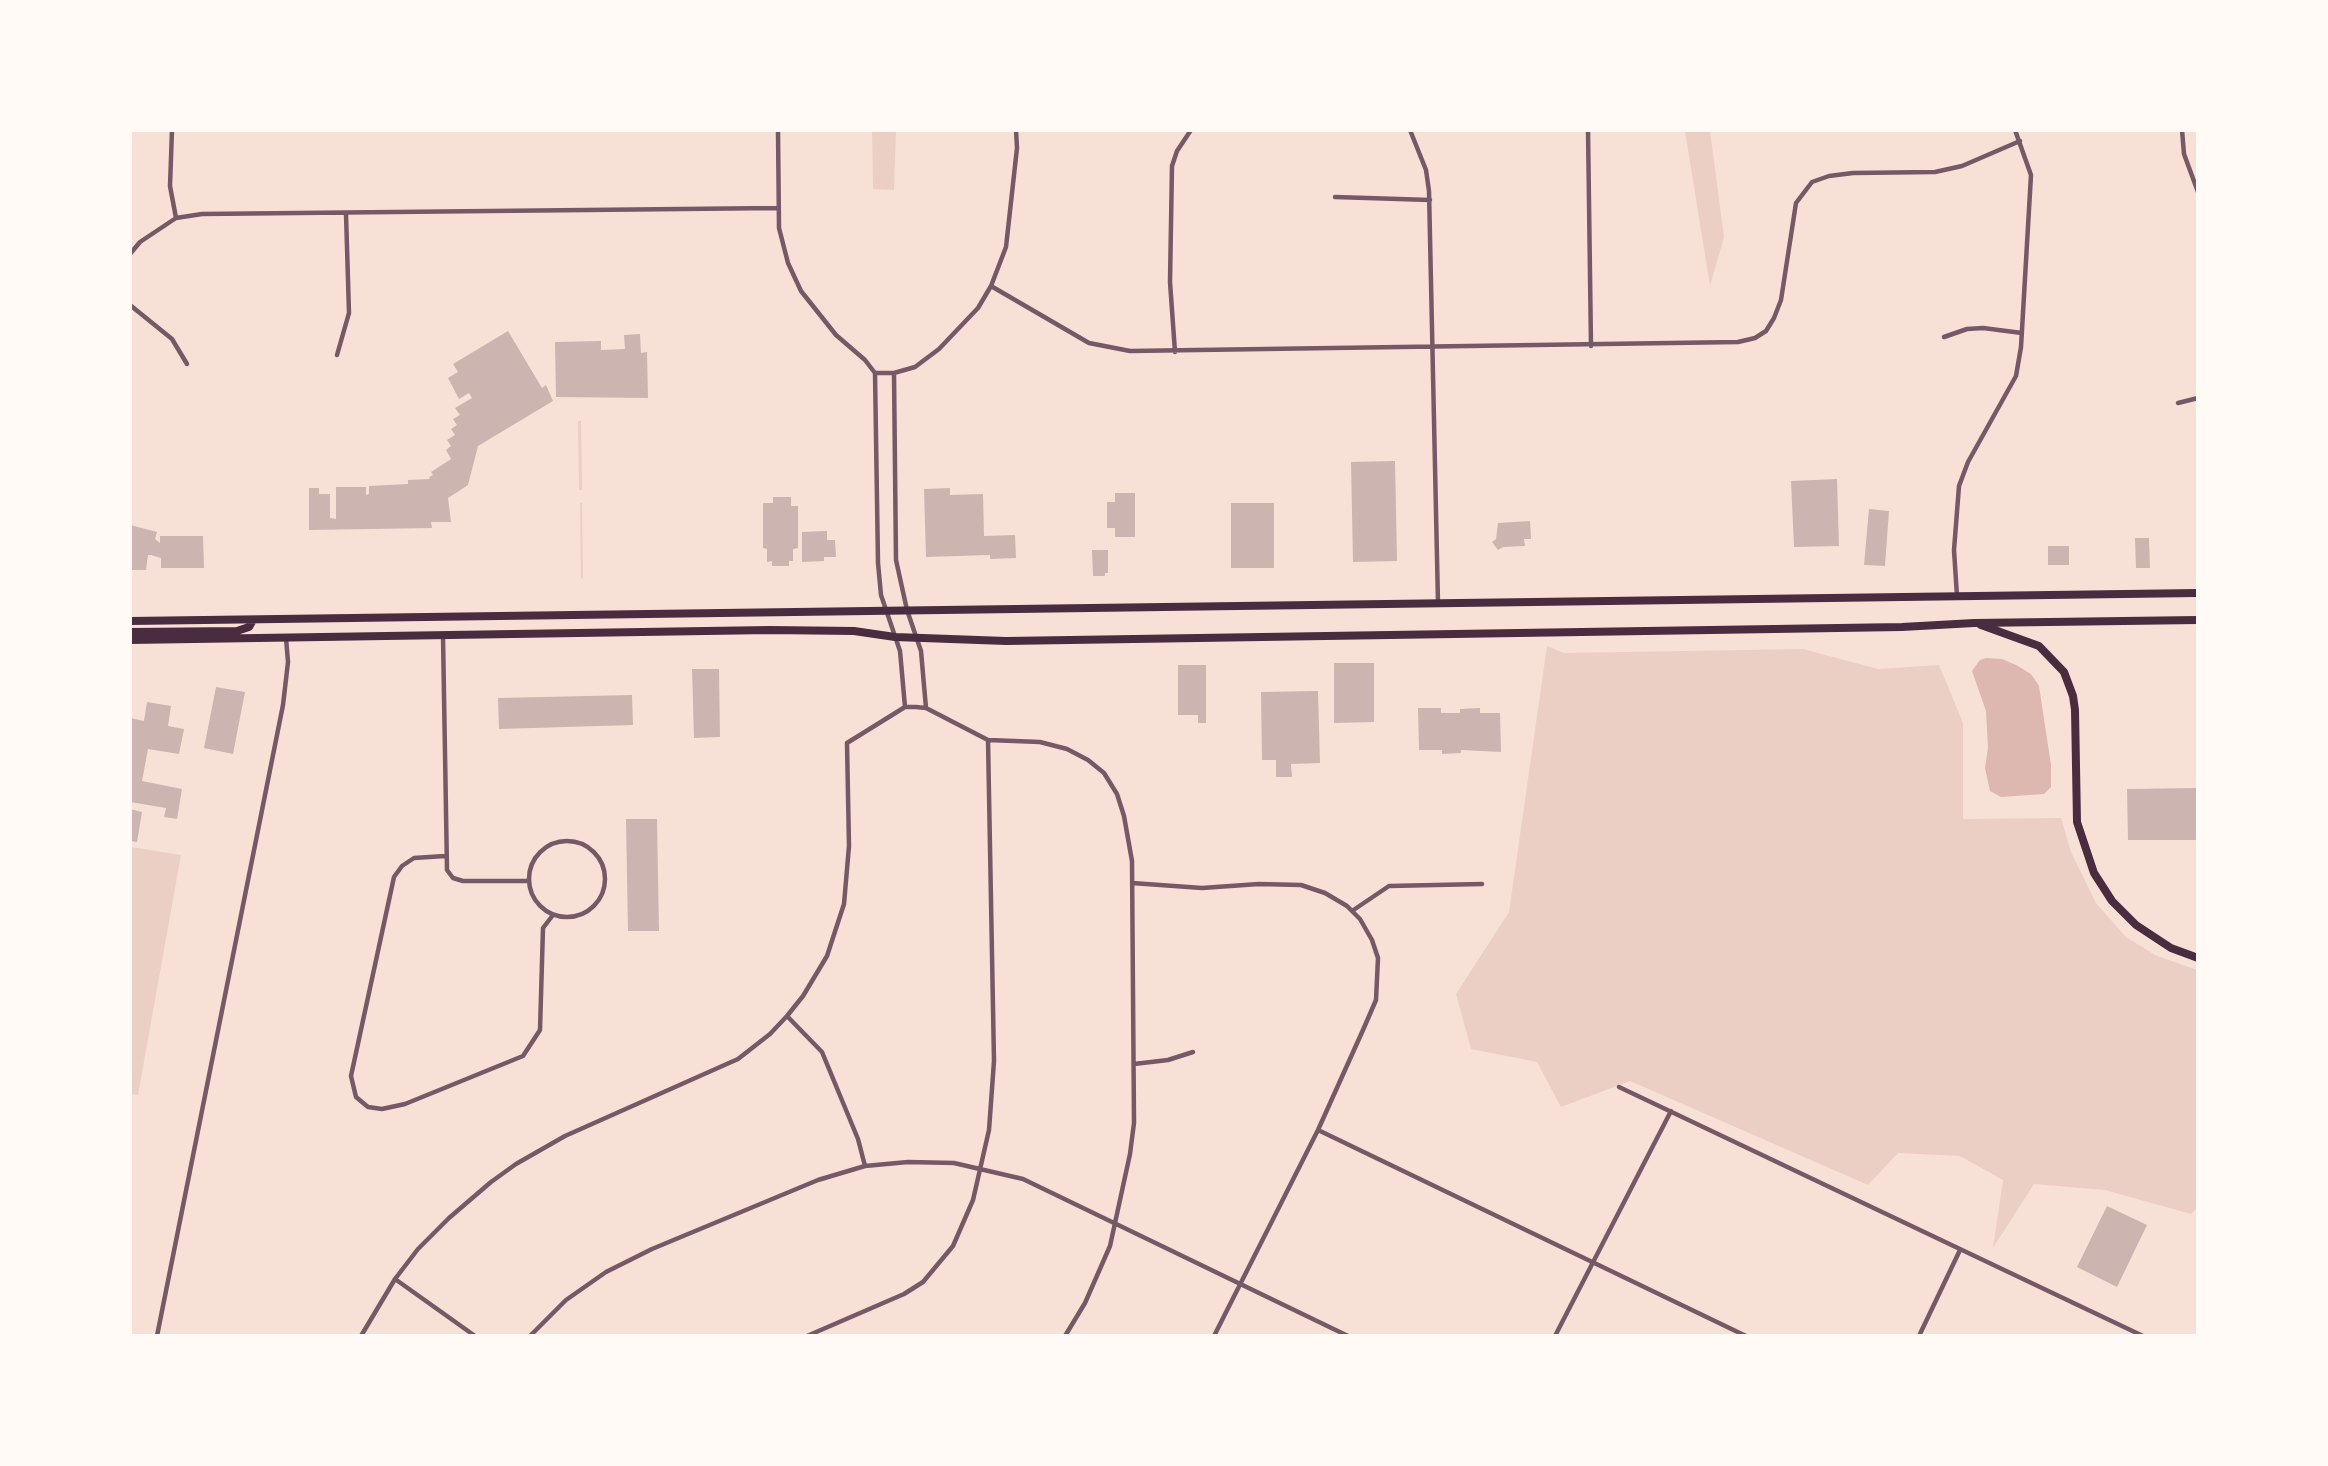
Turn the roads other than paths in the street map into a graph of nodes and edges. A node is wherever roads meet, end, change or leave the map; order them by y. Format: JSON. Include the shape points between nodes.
{"nodes":[{"id":1,"x":172,"y":130,"type":"edge"},
{"id":2,"x":778,"y":130,"type":"edge"},
{"id":3,"x":1016,"y":130,"type":"edge"},
{"id":4,"x":1191,"y":130,"type":"edge"},
{"id":5,"x":1410,"y":130,"type":"edge"},
{"id":6,"x":1588,"y":130,"type":"edge"},
{"id":7,"x":2015,"y":130,"type":"edge"},
{"id":8,"x":2182,"y":130,"type":"edge"},
{"id":9,"x":2020,"y":141,"type":"junction"},
{"id":10,"x":2198,"y":192,"type":"edge"},
{"id":11,"x":1335,"y":197,"type":"dead end"},
{"id":12,"x":1430,"y":200,"type":"junction"},
{"id":13,"x":778,"y":208,"type":"junction"},
{"id":14,"x":346,"y":214,"type":"junction"},
{"id":15,"x":176,"y":218,"type":"junction"},
{"id":16,"x":130,"y":254,"type":"edge"},
{"id":17,"x":990,"y":286,"type":"junction"},
{"id":18,"x":130,"y":305,"type":"edge"},
{"id":19,"x":2022,"y":333,"type":"junction"},
{"id":20,"x":1944,"y":337,"type":"dead end"},
{"id":21,"x":1591,"y":346,"type":"junction"},
{"id":22,"x":1434,"y":347,"type":"junction"},
{"id":23,"x":1175,"y":352,"type":"junction"},
{"id":24,"x":337,"y":356,"type":"dead end"},
{"id":25,"x":187,"y":364,"type":"dead end"},
{"id":26,"x":875,"y":373,"type":"junction"},
{"id":27,"x":894,"y":373,"type":"junction"},
{"id":28,"x":2198,"y":398,"type":"edge"},
{"id":29,"x":2178,"y":403,"type":"dead end"},
{"id":30,"x":2198,"y":593,"type":"edge"},
{"id":31,"x":1957,"y":596,"type":"junction"},
{"id":32,"x":1438,"y":603,"type":"junction"},
{"id":33,"x":886,"y":610,"type":"junction"},
{"id":34,"x":907,"y":610,"type":"junction"},
{"id":35,"x":253,"y":620,"type":"junction"},
{"id":36,"x":2198,"y":620,"type":"edge"},
{"id":37,"x":130,"y":621,"type":"edge"},
{"id":38,"x":1974,"y":623,"type":"junction"},
{"id":39,"x":130,"y":632,"type":"edge"},
{"id":40,"x":443,"y":636,"type":"junction"},
{"id":41,"x":895,"y":637,"type":"junction"},
{"id":42,"x":286,"y":638,"type":"junction"},
{"id":43,"x":916,"y":638,"type":"junction"},
{"id":44,"x":130,"y":640,"type":"edge"},
{"id":45,"x":905,"y":707,"type":"junction"},
{"id":46,"x":926,"y":708,"type":"junction"},
{"id":47,"x":988,"y":740,"type":"junction"},
{"id":48,"x":445,"y":856,"type":"junction"},
{"id":49,"x":530,"y":881,"type":"junction"},
{"id":50,"x":1132,"y":883,"type":"junction"},
{"id":51,"x":1482,"y":884,"type":"dead end"},
{"id":52,"x":1352,"y":911,"type":"junction"},
{"id":53,"x":554,"y":915,"type":"junction"},
{"id":54,"x":2198,"y":958,"type":"edge"},
{"id":55,"x":787,"y":1016,"type":"junction"},
{"id":56,"x":1193,"y":1052,"type":"dead end"},
{"id":57,"x":1134,"y":1064,"type":"junction"},
{"id":58,"x":1619,"y":1087,"type":"dead end"},
{"id":59,"x":1671,"y":1111,"type":"junction"},
{"id":60,"x":1318,"y":1130,"type":"junction"},
{"id":61,"x":864,"y":1166,"type":"junction"},
{"id":62,"x":981,"y":1167,"type":"junction"},
{"id":63,"x":1116,"y":1224,"type":"junction"},
{"id":64,"x":1960,"y":1250,"type":"junction"},
{"id":65,"x":1592,"y":1261,"type":"junction"},
{"id":66,"x":395,"y":1279,"type":"junction"},
{"id":67,"x":1239,"y":1284,"type":"junction"},
{"id":68,"x":157,"y":1335,"type":"edge"},
{"id":69,"x":361,"y":1335,"type":"edge"},
{"id":70,"x":475,"y":1335,"type":"edge"},
{"id":71,"x":530,"y":1335,"type":"edge"},
{"id":72,"x":807,"y":1335,"type":"edge"},
{"id":73,"x":1065,"y":1335,"type":"edge"},
{"id":74,"x":1214,"y":1335,"type":"edge"},
{"id":75,"x":1348,"y":1335,"type":"edge"},
{"id":76,"x":1555,"y":1335,"type":"edge"},
{"id":77,"x":1746,"y":1335,"type":"edge"},
{"id":78,"x":1919,"y":1335,"type":"edge"},
{"id":79,"x":2142,"y":1335,"type":"edge"}],
"edges":[{"from":1,"to":15,"type":"street","via":[[170,186]]},
{"from":2,"to":13,"type":"street"},
{"from":3,"to":17,"type":"street","via":[[1006,247]]},
{"from":4,"to":23,"type":"street","via":[[1172,166],[1170,282]]},
{"from":5,"to":12,"type":"street","via":[[1426,170]]},
{"from":6,"to":21,"type":"street"},
{"from":7,"to":9,"type":"street"},
{"from":8,"to":10,"type":"street","via":[[2184,154]]},
{"from":9,"to":19,"type":"street","via":[[2031,175]]},
{"from":9,"to":21,"type":"street","via":[[1962,166],[1935,172],[1852,173],[1812,182],[1796,203],[1781,300],[1766,331],[1755,338],[1738,342]]},
{"from":11,"to":12,"type":"street"},
{"from":12,"to":22,"type":"street"},
{"from":13,"to":14,"type":"street"},
{"from":13,"to":26,"type":"street","via":[[788,263],[801,291],[836,335]]},
{"from":14,"to":15,"type":"street","via":[[202,214]]},
{"from":14,"to":24,"type":"street","via":[[349,313]]},
{"from":15,"to":16,"type":"street","via":[[140,242]]},
{"from":17,"to":23,"type":"street","via":[[1089,343],[1130,351]]},
{"from":17,"to":27,"type":"street","via":[[978,308],[939,350],[915,367]]},
{"from":18,"to":25,"type":"street","via":[[172,339]]},
{"from":19,"to":20,"type":"street","via":[[1983,328]]},
{"from":19,"to":31,"type":"street","via":[[2016,376],[1968,462],[1959,486],[1954,550]]},
{"from":21,"to":22,"type":"street"},
{"from":22,"to":23,"type":"street"},
{"from":22,"to":32,"type":"street"},
{"from":26,"to":27,"type":"street"},
{"from":26,"to":33,"type":"street","via":[[878,563]]},
{"from":27,"to":34,"type":"street","via":[[896,560]]},
{"from":28,"to":29,"type":"street"},
{"from":30,"to":31,"type":"highway"},
{"from":31,"to":32,"type":"highway"},
{"from":32,"to":34,"type":"highway"},
{"from":33,"to":34,"type":"highway"},
{"from":33,"to":35,"type":"highway"},
{"from":33,"to":41,"type":"street"},
{"from":34,"to":43,"type":"street"},
{"from":35,"to":37,"type":"highway"},
{"from":35,"to":39,"type":"highway","via":[[249,627],[237,631]]},
{"from":36,"to":38,"type":"highway"},
{"from":38,"to":43,"type":"highway","via":[[1230,638]]},
{"from":38,"to":54,"type":"highway","via":[[2039,646],[2064,672],[2075,710],[2077,822],[2094,873],[2112,901],[2147,934]]},
{"from":40,"to":41,"type":"highway","via":[[770,630],[854,631]]},
{"from":40,"to":42,"type":"highway"},
{"from":40,"to":48,"type":"street"},
{"from":41,"to":43,"type":"highway"},
{"from":41,"to":45,"type":"street"},
{"from":42,"to":44,"type":"highway"},
{"from":42,"to":68,"type":"street","via":[[288,662],[283,705]]},
{"from":43,"to":46,"type":"street","via":[[921,651]]},
{"from":45,"to":46,"type":"street"},
{"from":45,"to":55,"type":"street","via":[[847,743],[849,846],[844,904],[827,956]]},
{"from":46,"to":47,"type":"street"},
{"from":47,"to":50,"type":"street","via":[[1040,742],[1067,749],[1104,773],[1124,816]]},
{"from":47,"to":62,"type":"street","via":[[994,1061],[989,1130]]},
{"from":48,"to":49,"type":"street","via":[[448,871],[459,881]]},
{"from":48,"to":53,"type":"street","via":[[414,858],[394,877],[351,1076],[356,1097],[368,1107],[382,1109],[405,1104],[524,1056],[540,1030],[543,928]]},
{"from":49,"to":53,"type":"street","via":[[536,901]]},
{"from":49,"to":53,"type":"street","via":[[536,859],[554,844],[578,843],[598,858],[605,882],[595,905],[573,917]]},
{"from":50,"to":52,"type":"street","via":[[1202,888],[1302,885],[1325,893]]},
{"from":50,"to":57,"type":"street"},
{"from":51,"to":52,"type":"street","via":[[1389,885]]},
{"from":52,"to":60,"type":"street","via":[[1372,940],[1378,958],[1377,991],[1364,1030]]},
{"from":55,"to":61,"type":"street","via":[[822,1052],[858,1139]]},
{"from":55,"to":66,"type":"street","via":[[738,1059],[565,1136],[516,1164],[449,1218]]},
{"from":56,"to":57,"type":"street"},
{"from":57,"to":63,"type":"street","via":[[1134,1123]]},
{"from":58,"to":59,"type":"street"},
{"from":59,"to":64,"type":"street"},
{"from":59,"to":65,"type":"street"},
{"from":60,"to":65,"type":"street"},
{"from":60,"to":67,"type":"street"},
{"from":61,"to":62,"type":"street","via":[[908,1162]]},
{"from":61,"to":71,"type":"street","via":[[810,1183],[606,1272],[566,1300]]},
{"from":62,"to":63,"type":"street","via":[[1023,1179]]},
{"from":62,"to":72,"type":"street","via":[[973,1200],[953,1246],[923,1282],[904,1294]]},
{"from":63,"to":67,"type":"street"},
{"from":63,"to":73,"type":"street","via":[[1085,1303]]},
{"from":64,"to":78,"type":"street"},
{"from":64,"to":79,"type":"street"},
{"from":65,"to":76,"type":"street"},
{"from":65,"to":77,"type":"street"},
{"from":66,"to":69,"type":"street"},
{"from":66,"to":70,"type":"street"},
{"from":67,"to":74,"type":"street"},
{"from":67,"to":75,"type":"street"}]}
